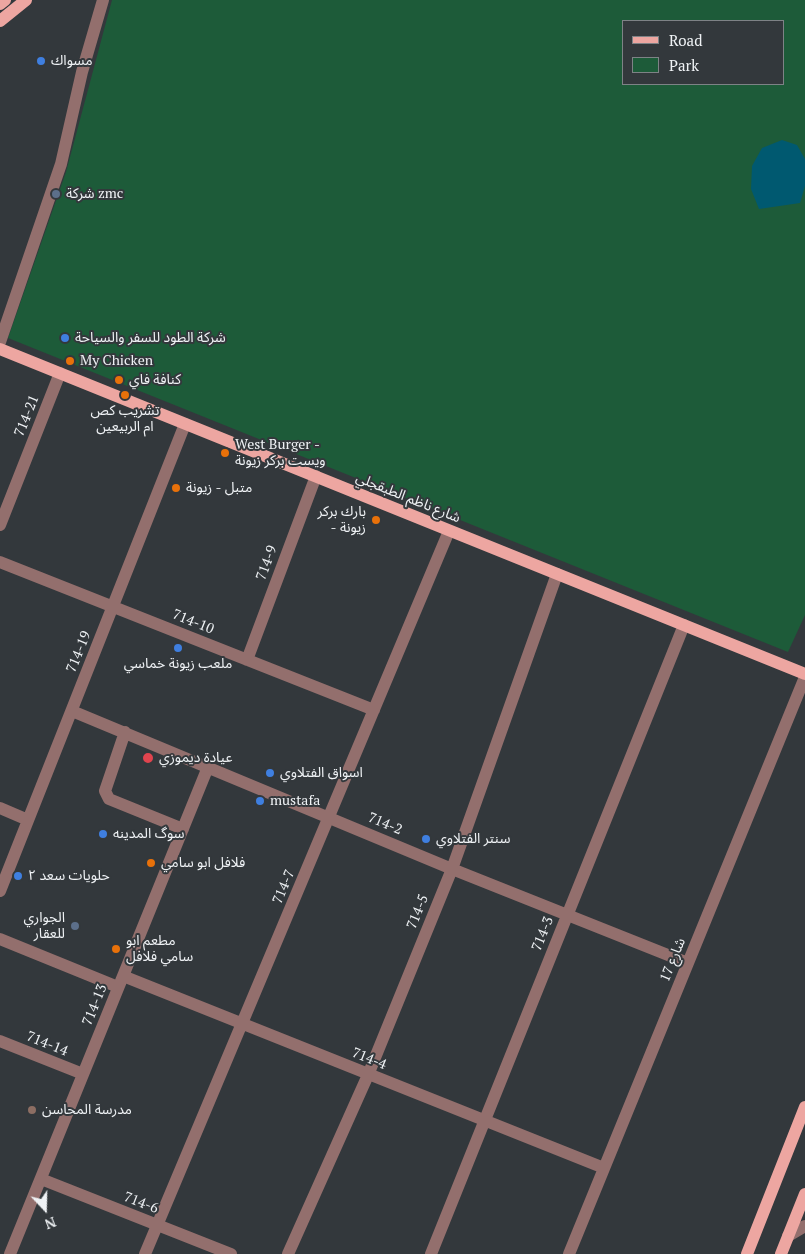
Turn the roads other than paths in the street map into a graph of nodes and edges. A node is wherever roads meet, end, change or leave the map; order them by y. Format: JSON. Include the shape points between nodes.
{"nodes":[{"id":1,"x":5,"y":0,"type":"edge"},
{"id":2,"x":26,"y":0,"type":"edge"},
{"id":3,"x":103,"y":0,"type":"edge"},
{"id":4,"x":0,"y":4,"type":"edge"},
{"id":5,"x":0,"y":21,"type":"edge"},
{"id":6,"x":0,"y":342,"type":"edge"},
{"id":7,"x":0,"y":349,"type":"edge"},
{"id":8,"x":60,"y":373,"type":"junction"},
{"id":9,"x":185,"y":424,"type":"junction"},
{"id":10,"x":316,"y":476,"type":"junction"},
{"id":11,"x":0,"y":525,"type":"edge"},
{"id":12,"x":449,"y":531,"type":"junction"},
{"id":13,"x":0,"y":562,"type":"edge"},
{"id":14,"x":558,"y":574,"type":"junction"},
{"id":15,"x":113,"y":606,"type":"junction"},
{"id":16,"x":684,"y":625,"type":"junction"},
{"id":17,"x":247,"y":660,"type":"junction"},
{"id":18,"x":805,"y":676,"type":"edge"},
{"id":19,"x":374,"y":710,"type":"junction"},
{"id":20,"x":72,"y":711,"type":"junction"},
{"id":21,"x":124,"y":732,"type":"junction"},
{"id":22,"x":208,"y":766,"type":"junction"},
{"id":23,"x":0,"y":808,"type":"edge"},
{"id":24,"x":329,"y":816,"type":"junction"},
{"id":25,"x":28,"y":820,"type":"junction"},
{"id":26,"x":183,"y":829,"type":"junction"},
{"id":27,"x":452,"y":869,"type":"junction"},
{"id":28,"x":0,"y":892,"type":"edge"},
{"id":29,"x":568,"y":914,"type":"junction"},
{"id":30,"x":0,"y":938,"type":"edge"},
{"id":31,"x":688,"y":963,"type":"junction"},
{"id":32,"x":121,"y":982,"type":"junction"},
{"id":33,"x":242,"y":1024,"type":"junction"},
{"id":34,"x":0,"y":1041,"type":"edge"},
{"id":35,"x":83,"y":1074,"type":"junction"},
{"id":36,"x":368,"y":1075,"type":"junction"},
{"id":37,"x":805,"y":1107,"type":"edge"},
{"id":38,"x":485,"y":1121,"type":"junction"},
{"id":39,"x":604,"y":1168,"type":"junction"},
{"id":40,"x":41,"y":1179,"type":"junction"},
{"id":41,"x":805,"y":1194,"type":"edge"},
{"id":42,"x":158,"y":1225,"type":"junction"},
{"id":43,"x":805,"y":1226,"type":"edge"},
{"id":44,"x":788,"y":1236,"type":"junction"},
{"id":45,"x":10,"y":1254,"type":"edge"},
{"id":46,"x":146,"y":1254,"type":"edge"},
{"id":47,"x":231,"y":1254,"type":"edge"},
{"id":48,"x":288,"y":1254,"type":"edge"},
{"id":49,"x":431,"y":1254,"type":"edge"},
{"id":50,"x":569,"y":1254,"type":"edge"},
{"id":51,"x":746,"y":1254,"type":"edge"},
{"id":52,"x":781,"y":1254,"type":"edge"}],
"edges":[{"from":1,"to":4,"type":"main road"},
{"from":2,"to":5,"type":"main road"},
{"from":3,"to":6,"type":"street","via":[[82,72],[62,164]]},
{"from":7,"to":8,"type":"main road","name":"شارع ناظم الطبقجلي"},
{"from":8,"to":9,"type":"main road","name":"شارع ناظم الطبقجلي"},
{"from":8,"to":11,"type":"street","name":"714-21"},
{"from":9,"to":10,"type":"main road","name":"شارع ناظم الطبقجلي"},
{"from":9,"to":15,"type":"street","name":"714-19"},
{"from":10,"to":12,"type":"main road","name":"شارع ناظم الطبقجلي"},
{"from":10,"to":17,"type":"street","name":"714-9"},
{"from":12,"to":14,"type":"main road","name":"شارع ناظم الطبقجلي"},
{"from":12,"to":19,"type":"street","name":"714-7"},
{"from":13,"to":15,"type":"street","name":"714-10"},
{"from":14,"to":16,"type":"main road","name":"شارع ناظم الطبقجلي"},
{"from":14,"to":27,"type":"street","name":"714-5"},
{"from":15,"to":17,"type":"street","name":"714-10"},
{"from":15,"to":20,"type":"street","name":"714-19"},
{"from":16,"to":18,"type":"main road","name":"شارع ناظم الطبقجلي"},
{"from":16,"to":29,"type":"street","name":"714-3"},
{"from":17,"to":19,"type":"street","name":"714-10"},
{"from":18,"to":31,"type":"street","name":"شارع 17"},
{"from":19,"to":24,"type":"street","name":"714-7"},
{"from":20,"to":21,"type":"street","name":"714-2"},
{"from":20,"to":25,"type":"street","name":"714-19"},
{"from":21,"to":22,"type":"street","name":"714-2"},
{"from":21,"to":26,"type":"street","via":[[106,791],[109,799]]},
{"from":22,"to":24,"type":"street","name":"714-2"},
{"from":22,"to":26,"type":"street","name":"714-13"},
{"from":23,"to":25,"type":"street"},
{"from":24,"to":27,"type":"street","name":"714-2"},
{"from":24,"to":33,"type":"street","name":"714-7"},
{"from":25,"to":28,"type":"street","name":"714-19"},
{"from":26,"to":32,"type":"street","name":"714-13"},
{"from":27,"to":29,"type":"street","name":"714-2"},
{"from":27,"to":36,"type":"street","name":"714-5"},
{"from":29,"to":31,"type":"street","name":"714-2"},
{"from":29,"to":38,"type":"street","name":"714-3"},
{"from":30,"to":32,"type":"street","name":"714-4"},
{"from":31,"to":39,"type":"street","name":"شارع 17"},
{"from":32,"to":33,"type":"street","name":"714-4"},
{"from":32,"to":35,"type":"street","name":"714-13"},
{"from":33,"to":36,"type":"street","name":"714-4"},
{"from":33,"to":42,"type":"street","name":"714-7"},
{"from":34,"to":35,"type":"street","name":"714-14"},
{"from":35,"to":40,"type":"street","name":"714-13"},
{"from":36,"to":38,"type":"street","name":"714-4"},
{"from":36,"to":48,"type":"street","name":"714-5"},
{"from":37,"to":51,"type":"main road"},
{"from":38,"to":39,"type":"street","name":"714-4"},
{"from":38,"to":49,"type":"street","name":"714-3"},
{"from":39,"to":50,"type":"street","name":"شارع 17"},
{"from":40,"to":42,"type":"street","name":"714-6"},
{"from":40,"to":45,"type":"street","name":"714-13"},
{"from":41,"to":44,"type":"main road"},
{"from":42,"to":46,"type":"street","name":"714-7"},
{"from":42,"to":47,"type":"street","name":"714-6"},
{"from":43,"to":44,"type":"street"},
{"from":44,"to":52,"type":"main road"}]}
